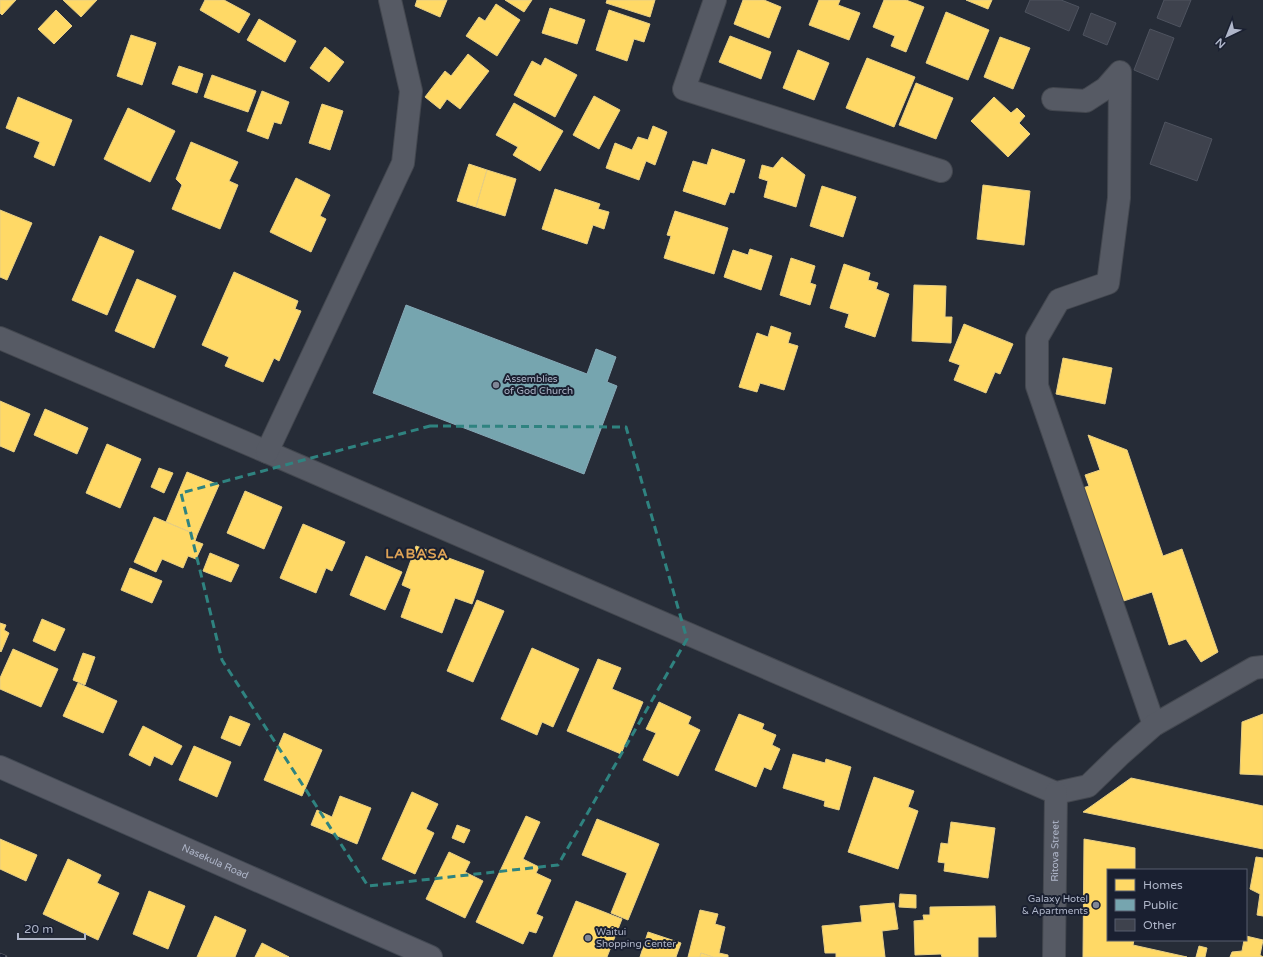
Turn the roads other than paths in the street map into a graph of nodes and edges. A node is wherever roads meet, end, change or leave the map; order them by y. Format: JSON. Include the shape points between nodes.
{"nodes":[{"id":1,"x":390,"y":0,"type":"edge"},
{"id":2,"x":715,"y":0,"type":"edge"},
{"id":3,"x":1053,"y":99,"type":"dead end"},
{"id":4,"x":941,"y":171,"type":"dead end"},
{"id":5,"x":0,"y":338,"type":"edge"},
{"id":6,"x":267,"y":452,"type":"junction"},
{"id":7,"x":1263,"y":667,"type":"edge"},
{"id":8,"x":1154,"y":725,"type":"junction"},
{"id":9,"x":0,"y":767,"type":"edge"},
{"id":10,"x":1056,"y":793,"type":"junction"},
{"id":11,"x":431,"y":957,"type":"edge"},
{"id":12,"x":1054,"y":957,"type":"edge"}],
"edges":[{"from":1,"to":6,"type":"street","via":[[411,91],[403,163]]},
{"from":2,"to":4,"type":"street","via":[[684,89]]},
{"from":3,"to":8,"type":"street","via":[[1086,101],[1106,88],[1120,72],[1119,198],[1108,283],[1060,300],[1037,338],[1037,386]]},
{"from":5,"to":6,"type":"street"},
{"from":6,"to":10,"type":"street"},
{"from":7,"to":8,"type":"street","via":[[1254,668]]},
{"from":8,"to":10,"type":"street","via":[[1088,786]]},
{"from":9,"to":11,"type":"main road","name":"Nasekula Road"},
{"from":10,"to":12,"type":"street","name":"Ritova Street"}]}
